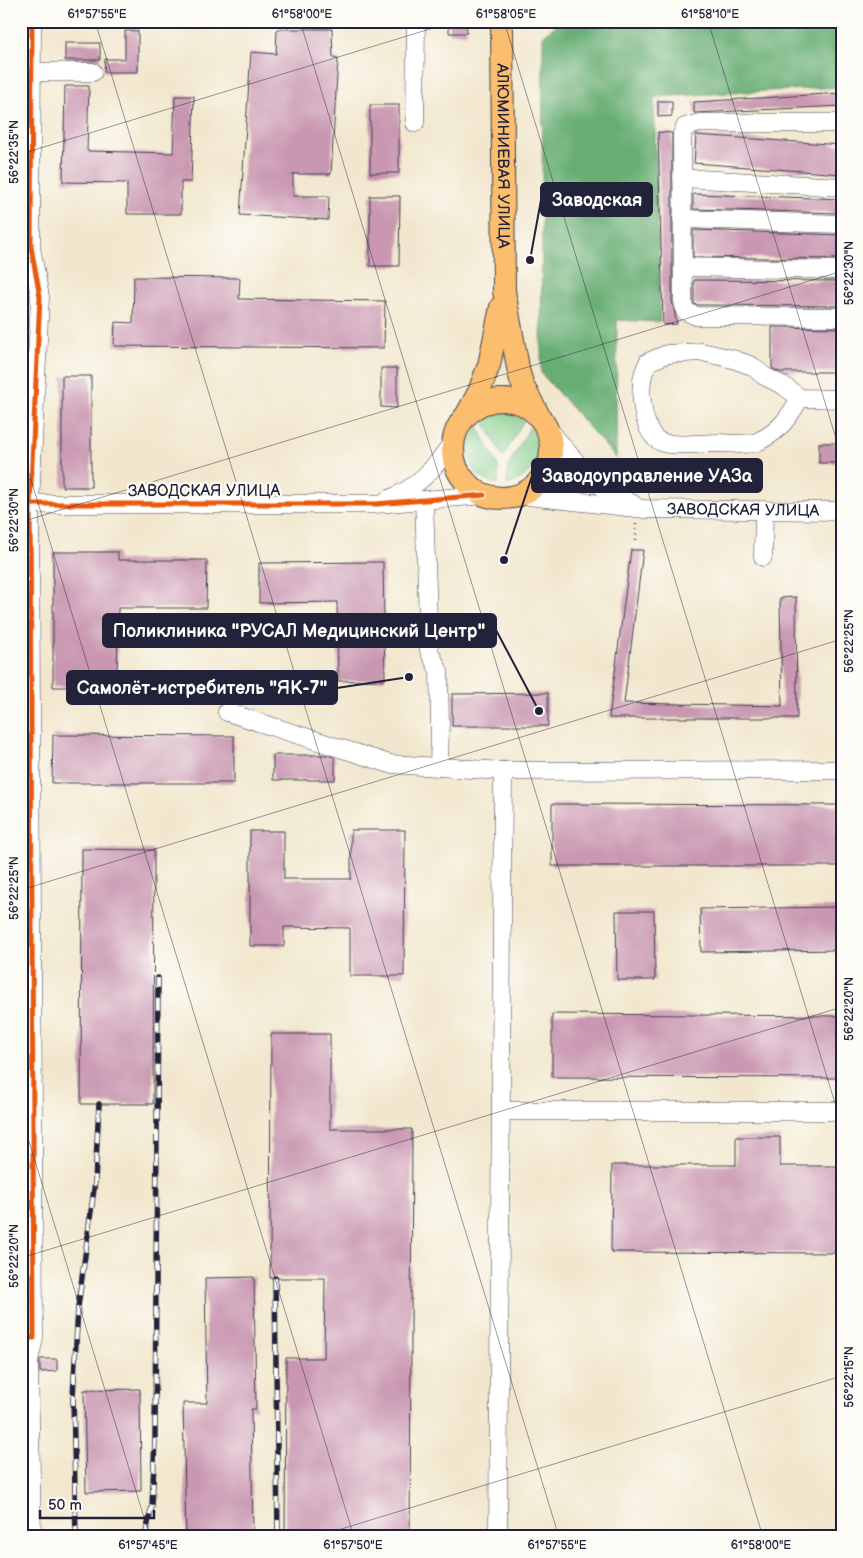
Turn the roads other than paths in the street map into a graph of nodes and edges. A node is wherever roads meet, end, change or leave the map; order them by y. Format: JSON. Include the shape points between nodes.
{"nodes":[{"id":1,"x":32,"y":21,"type":"edge"},
{"id":2,"x":416,"y":21,"type":"edge"},
{"id":3,"x":502,"y":21,"type":"edge"},
{"id":4,"x":32,"y":72,"type":"junction"},
{"id":5,"x":92,"y":72,"type":"dead end"},
{"id":6,"x":415,"y":123,"type":"dead end"},
{"id":7,"x":842,"y":123,"type":"edge"},
{"id":8,"x":682,"y":178,"type":"junction"},
{"id":9,"x":842,"y":187,"type":"edge"},
{"id":10,"x":682,"y":219,"type":"junction"},
{"id":11,"x":842,"y":224,"type":"edge"},
{"id":12,"x":26,"y":247,"type":"edge"},
{"id":13,"x":683,"y":267,"type":"junction"},
{"id":14,"x":842,"y":270,"type":"edge"},
{"id":15,"x":504,"y":291,"type":"junction"},
{"id":16,"x":842,"y":317,"type":"edge"},
{"id":17,"x":800,"y":398,"type":"junction"},
{"id":18,"x":842,"y":399,"type":"edge"},
{"id":19,"x":466,"y":416,"type":"junction"},
{"id":20,"x":543,"y":422,"type":"junction"},
{"id":21,"x":455,"y":438,"type":"junction"},
{"id":22,"x":484,"y":495,"type":"junction"},
{"id":23,"x":519,"y":495,"type":"junction"},
{"id":24,"x":424,"y":500,"type":"junction"},
{"id":25,"x":30,"y":504,"type":"junction"},
{"id":26,"x":378,"y":504,"type":"junction"},
{"id":27,"x":644,"y":510,"type":"junction"},
{"id":28,"x":764,"y":510,"type":"junction"},
{"id":29,"x":842,"y":511,"type":"edge"},
{"id":30,"x":26,"y":549,"type":"edge"},
{"id":31,"x":763,"y":557,"type":"dead end"},
{"id":32,"x":26,"y":706,"type":"edge"},
{"id":33,"x":227,"y":712,"type":"dead end"},
{"id":34,"x":439,"y":767,"type":"junction"},
{"id":35,"x":503,"y":770,"type":"junction"},
{"id":36,"x":842,"y":770,"type":"edge"},
{"id":37,"x":842,"y":1110,"type":"edge"},
{"id":38,"x":501,"y":1111,"type":"junction"},
{"id":39,"x":28,"y":1338,"type":"edge"},
{"id":40,"x":32,"y":1537,"type":"edge"},
{"id":41,"x":498,"y":1537,"type":"edge"}],
"edges":[{"from":1,"to":4,"type":"street"},
{"from":2,"to":6,"type":"street"},
{"from":3,"to":15,"type":"main road","name":"АЛЮМИНИЕВАЯ УЛИЦА"},
{"from":4,"to":5,"type":"street"},
{"from":4,"to":12,"type":"street"},
{"from":7,"to":8,"type":"street","via":[[700,123],[686,127],[682,134]]},
{"from":8,"to":9,"type":"street"},
{"from":8,"to":10,"type":"street"},
{"from":10,"to":11,"type":"street"},
{"from":10,"to":13,"type":"street"},
{"from":12,"to":25,"type":"street","via":[[40,297]]},
{"from":13,"to":14,"type":"street"},
{"from":13,"to":16,"type":"street","via":[[685,311],[696,316]]},
{"from":15,"to":19,"type":"main road","via":[[489,365]]},
{"from":15,"to":20,"type":"main road","via":[[519,373]]},
{"from":17,"to":17,"type":"street","via":[[776,432],[757,443],[661,442],[651,435],[644,416],[643,373],[648,362],[667,354],[702,352],[752,366]]},
{"from":17,"to":18,"type":"street"},
{"from":19,"to":20,"type":"main road","via":[[476,408],[499,400],[523,404]]},
{"from":19,"to":21,"type":"main road"},
{"from":20,"to":23,"type":"main road","via":[[551,445],[551,458],[540,481]]},
{"from":20,"to":27,"type":"street","via":[[570,456],[606,490]]},
{"from":21,"to":22,"type":"main road","via":[[453,450],[462,477]]},
{"from":21,"to":26,"type":"street","via":[[443,457],[421,478],[406,490]]},
{"from":22,"to":23,"type":"main road"},
{"from":22,"to":24,"type":"street","name":"ЗАВОДСКАЯ УЛИЦА"},
{"from":23,"to":27,"type":"street","name":"ЗАВОДСКАЯ УЛИЦА"},
{"from":24,"to":26,"type":"street","name":"ЗАВОДСКАЯ УЛИЦА"},
{"from":24,"to":34,"type":"street","via":[[429,651],[439,671]]},
{"from":25,"to":26,"type":"street","name":"ЗАВОДСКАЯ УЛИЦА"},
{"from":25,"to":30,"type":"street"},
{"from":27,"to":28,"type":"street","name":"ЗАВОДСКАЯ УЛИЦА"},
{"from":28,"to":29,"type":"street","name":"ЗАВОДСКАЯ УЛИЦА"},
{"from":28,"to":31,"type":"street"},
{"from":30,"to":32,"type":"street"},
{"from":32,"to":39,"type":"street"},
{"from":33,"to":34,"type":"street","via":[[390,764]]},
{"from":34,"to":35,"type":"street"},
{"from":35,"to":36,"type":"street"},
{"from":35,"to":38,"type":"street"},
{"from":37,"to":38,"type":"street"},
{"from":38,"to":41,"type":"street"},
{"from":39,"to":40,"type":"street"}]}
